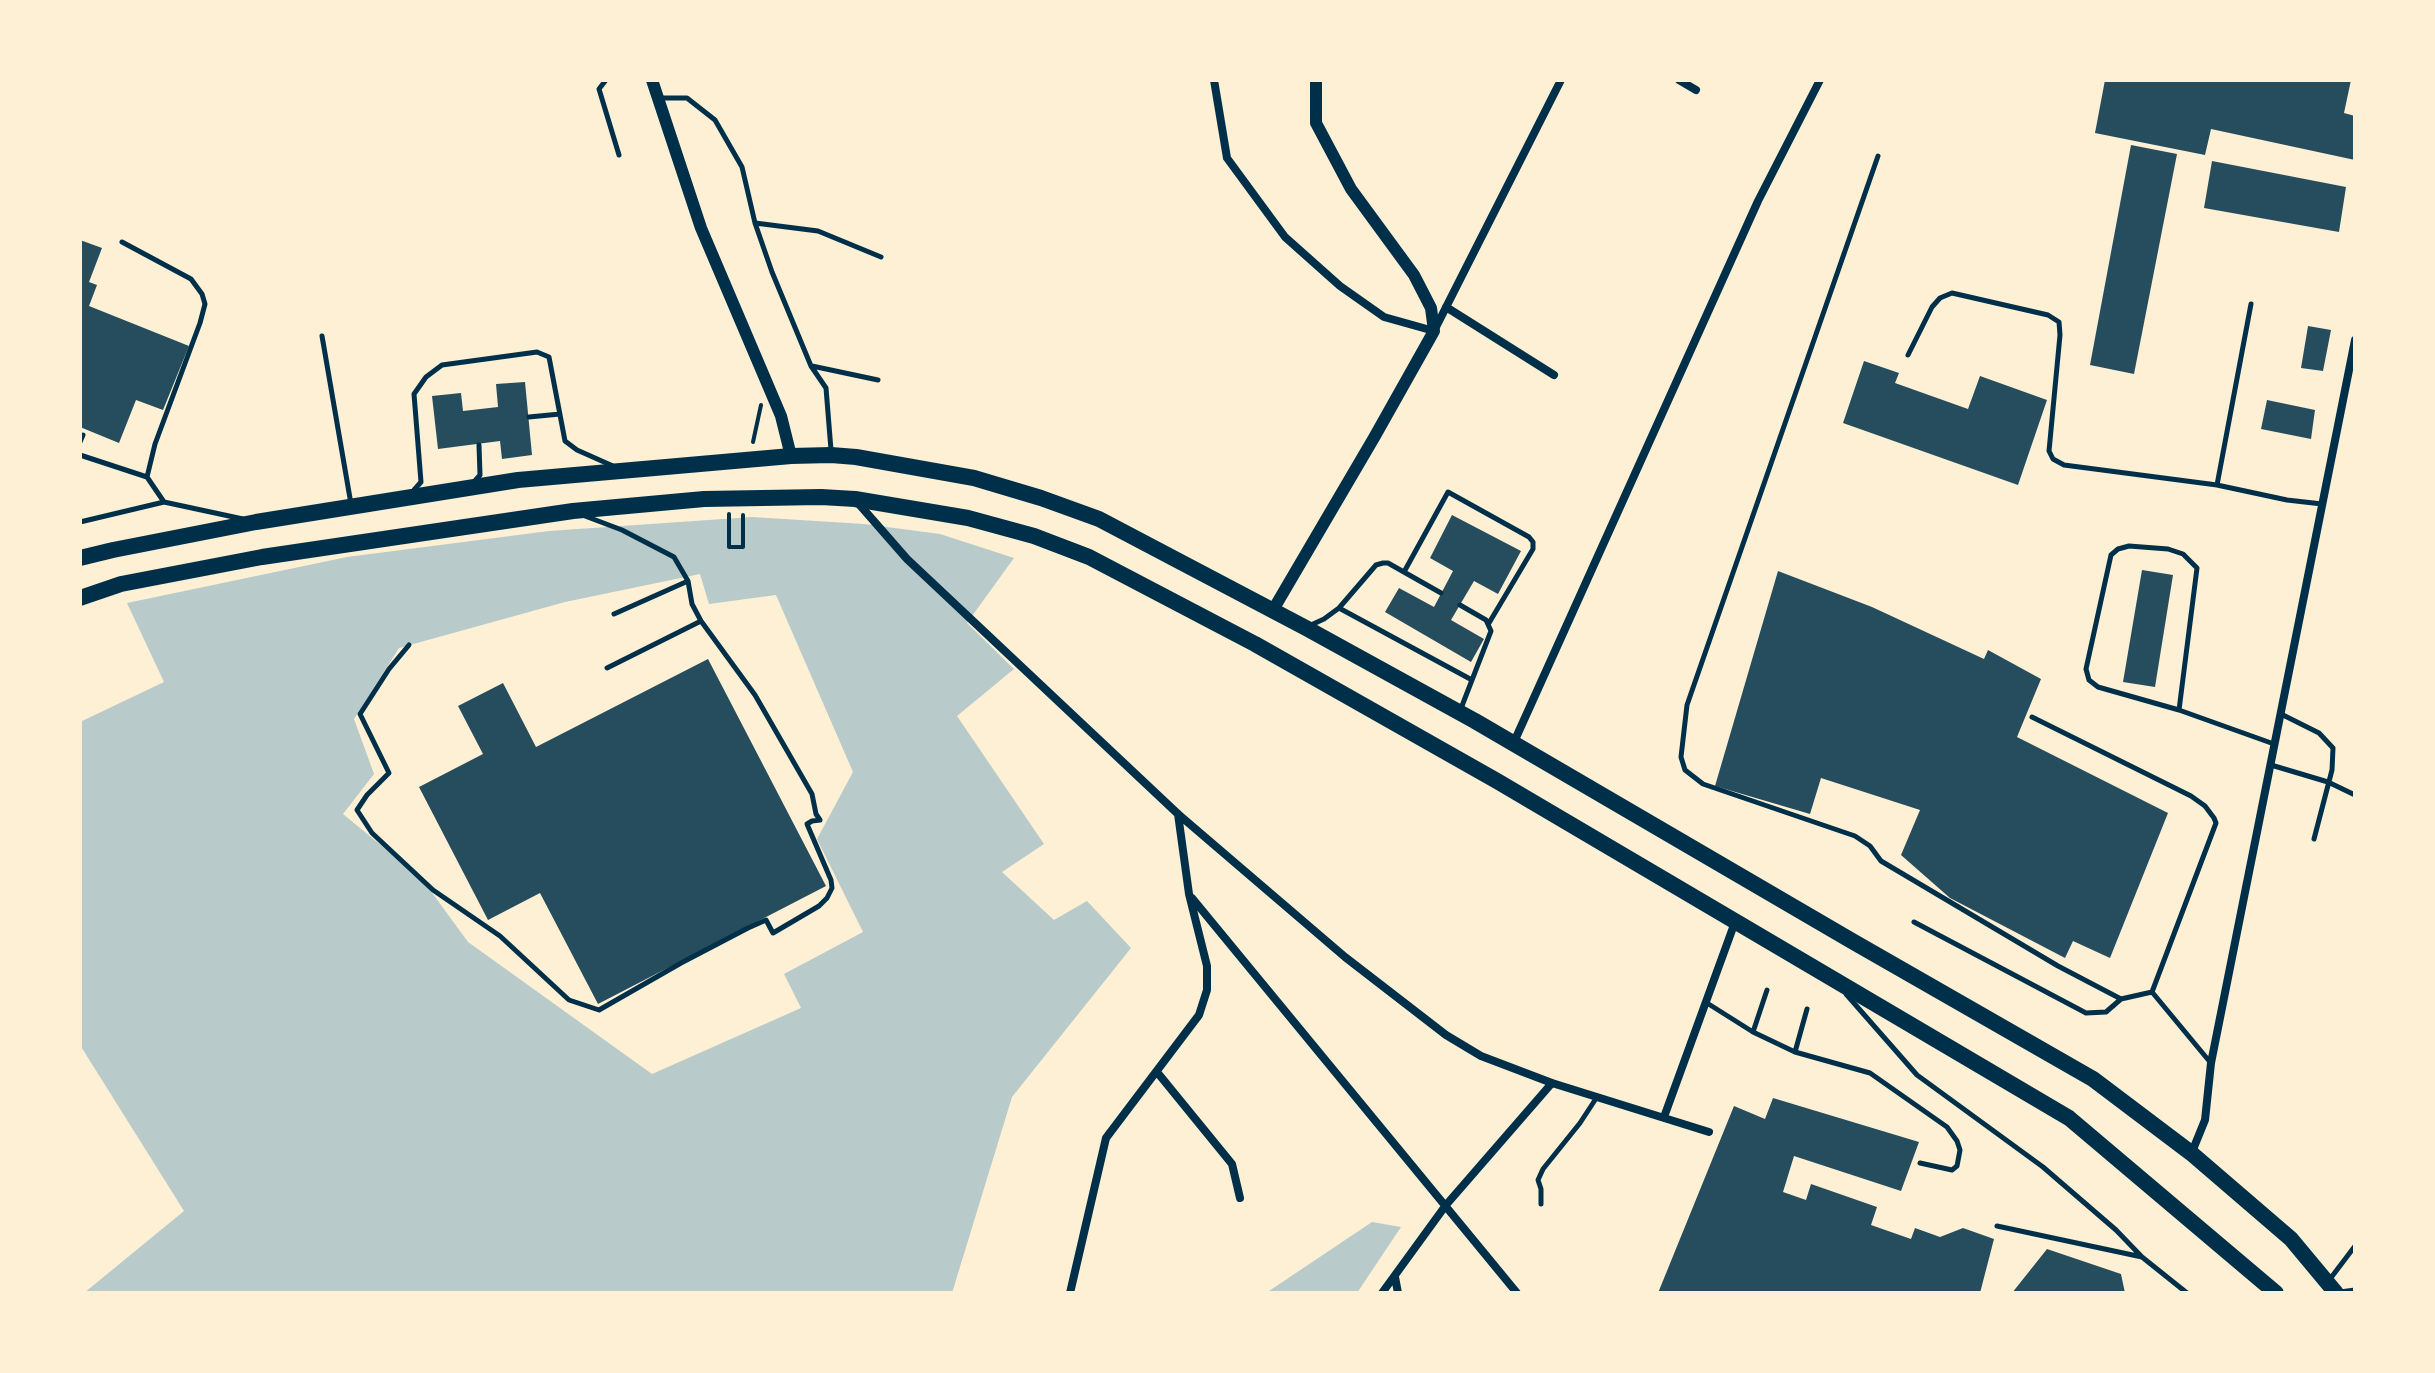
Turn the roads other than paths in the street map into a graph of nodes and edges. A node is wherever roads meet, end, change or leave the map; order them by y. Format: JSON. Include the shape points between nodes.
{"nodes":[{"id":1,"x":606,"y":80,"type":"edge"},
{"id":2,"x":652,"y":80,"type":"edge"},
{"id":3,"x":1214,"y":80,"type":"edge"},
{"id":4,"x":1316,"y":80,"type":"edge"},
{"id":5,"x":1561,"y":80,"type":"edge"},
{"id":6,"x":1679,"y":80,"type":"edge"},
{"id":7,"x":1820,"y":80,"type":"edge"},
{"id":8,"x":1696,"y":90,"type":"dead end"},
{"id":9,"x":658,"y":98,"type":"junction"},
{"id":10,"x":619,"y":155,"type":"dead end"},
{"id":11,"x":1878,"y":156,"type":"dead end"},
{"id":12,"x":755,"y":223,"type":"junction"},
{"id":13,"x":122,"y":242,"type":"dead end"},
{"id":14,"x":881,"y":257,"type":"dead end"},
{"id":15,"x":2251,"y":304,"type":"dead end"},
{"id":16,"x":1446,"y":307,"type":"junction"},
{"id":17,"x":1434,"y":331,"type":"junction"},
{"id":18,"x":322,"y":336,"type":"dead end"},
{"id":19,"x":2355,"y":340,"type":"edge"},
{"id":20,"x":1908,"y":355,"type":"dead end"},
{"id":21,"x":811,"y":366,"type":"junction"},
{"id":22,"x":1554,"y":375,"type":"dead end"},
{"id":23,"x":878,"y":380,"type":"dead end"},
{"id":24,"x":560,"y":414,"type":"junction"},
{"id":25,"x":529,"y":417,"type":"dead end"},
{"id":26,"x":479,"y":445,"type":"dead end"},
{"id":27,"x":80,"y":455,"type":"edge"},
{"id":28,"x":831,"y":455,"type":"junction"},
{"id":29,"x":791,"y":456,"type":"junction"},
{"id":30,"x":630,"y":470,"type":"junction"},
{"id":31,"x":147,"y":477,"type":"junction"},
{"id":32,"x":2217,"y":485,"type":"junction"},
{"id":33,"x":466,"y":488,"type":"junction"},
{"id":34,"x":397,"y":499,"type":"junction"},
{"id":35,"x":855,"y":499,"type":"junction"},
{"id":36,"x":164,"y":502,"type":"junction"},
{"id":37,"x":2322,"y":504,"type":"junction"},
{"id":38,"x":351,"y":507,"type":"junction"},
{"id":39,"x":573,"y":511,"type":"junction"},
{"id":40,"x":80,"y":522,"type":"edge"},
{"id":41,"x":256,"y":522,"type":"junction"},
{"id":42,"x":80,"y":558,"type":"edge"},
{"id":43,"x":1404,"y":572,"type":"junction"},
{"id":44,"x":688,"y":581,"type":"junction"},
{"id":45,"x":1441,"y":593,"type":"dead end"},
{"id":46,"x":80,"y":598,"type":"edge"},
{"id":47,"x":1460,"y":605,"type":"dead end"},
{"id":48,"x":1339,"y":608,"type":"junction"},
{"id":49,"x":1273,"y":610,"type":"junction"},
{"id":50,"x":614,"y":614,"type":"dead end"},
{"id":51,"x":701,"y":621,"type":"junction"},
{"id":52,"x":1489,"y":623,"type":"junction"},
{"id":53,"x":1306,"y":628,"type":"junction"},
{"id":54,"x":409,"y":645,"type":"dead end"},
{"id":55,"x":607,"y":668,"type":"dead end"},
{"id":56,"x":1472,"y":680,"type":"junction"},
{"id":57,"x":2179,"y":710,"type":"junction"},
{"id":58,"x":1460,"y":712,"type":"junction"},
{"id":59,"x":2280,"y":714,"type":"junction"},
{"id":60,"x":2032,"y":717,"type":"dead end"},
{"id":61,"x":1514,"y":742,"type":"junction"},
{"id":62,"x":2275,"y":745,"type":"junction"},
{"id":63,"x":2271,"y":765,"type":"junction"},
{"id":64,"x":2328,"y":782,"type":"junction"},
{"id":65,"x":2355,"y":795,"type":"edge"},
{"id":66,"x":1178,"y":814,"type":"junction"},
{"id":67,"x":2314,"y":839,"type":"dead end"},
{"id":68,"x":1189,"y":894,"type":"junction"},
{"id":69,"x":1735,"y":922,"type":"junction"},
{"id":70,"x":1914,"y":922,"type":"dead end"},
{"id":71,"x":1825,"y":974,"type":"junction"},
{"id":72,"x":1767,"y":990,"type":"dead end"},
{"id":73,"x":2152,"y":992,"type":"junction"},
{"id":74,"x":2121,"y":999,"type":"junction"},
{"id":75,"x":1707,"y":1003,"type":"junction"},
{"id":76,"x":1807,"y":1009,"type":"dead end"},
{"id":77,"x":1753,"y":1032,"type":"junction"},
{"id":78,"x":1795,"y":1052,"type":"junction"},
{"id":79,"x":2211,"y":1063,"type":"junction"},
{"id":80,"x":1157,"y":1072,"type":"junction"},
{"id":81,"x":1552,"y":1083,"type":"junction"},
{"id":82,"x":1597,"y":1096,"type":"junction"},
{"id":83,"x":1664,"y":1117,"type":"junction"},
{"id":84,"x":1709,"y":1132,"type":"dead end"},
{"id":85,"x":2191,"y":1153,"type":"junction"},
{"id":86,"x":1920,"y":1163,"type":"dead end"},
{"id":87,"x":1240,"y":1198,"type":"dead end"},
{"id":88,"x":1541,"y":1204,"type":"dead end"},
{"id":89,"x":1446,"y":1205,"type":"junction"},
{"id":90,"x":1997,"y":1226,"type":"dead end"},
{"id":91,"x":2355,"y":1246,"type":"edge"},
{"id":92,"x":2142,"y":1257,"type":"junction"},
{"id":93,"x":1395,"y":1277,"type":"junction"},
{"id":94,"x":2333,"y":1289,"type":"edge"},
{"id":95,"x":2355,"y":1290,"type":"edge"},
{"id":96,"x":2272,"y":1292,"type":"edge"},
{"id":97,"x":1070,"y":1293,"type":"edge"},
{"id":98,"x":1382,"y":1293,"type":"edge"},
{"id":99,"x":1398,"y":1293,"type":"edge"},
{"id":100,"x":1517,"y":1293,"type":"edge"},
{"id":101,"x":2187,"y":1293,"type":"edge"}],
"edges":[{"from":1,"to":10,"type":"lane","via":[[599,89]]},
{"from":2,"to":9,"type":"street"},
{"from":3,"to":17,"type":"street","via":[[1227,158],[1285,237],[1384,317]]},
{"from":4,"to":17,"type":"street","via":[[1316,123],[1351,189],[1414,275],[1431,308]]},
{"from":5,"to":16,"type":"street"},
{"from":6,"to":8,"type":"street"},
{"from":7,"to":61,"type":"street","via":[[1758,201]]},
{"from":9,"to":12,"type":"lane","via":[[687,98],[715,120],[742,167]]},
{"from":9,"to":29,"type":"street","via":[[701,228],[781,416]]},
{"from":11,"to":74,"type":"lane","via":[[1687,705],[1681,757],[1685,770],[1703,784],[1855,836],[1881,861]]},
{"from":12,"to":14,"type":"lane","via":[[818,231]]},
{"from":12,"to":21,"type":"lane"},
{"from":13,"to":31,"type":"lane","via":[[191,279],[205,304]]},
{"from":15,"to":32,"type":"lane"},
{"from":16,"to":17,"type":"street"},
{"from":16,"to":22,"type":"street"},
{"from":17,"to":49,"type":"street"},
{"from":18,"to":38,"type":"lane"},
{"from":19,"to":37,"type":"street"},
{"from":20,"to":32,"type":"lane","via":[[1932,307],[1952,293],[2048,315],[2059,322],[2060,335],[2049,451],[2053,459],[2064,465]]},
{"from":21,"to":23,"type":"lane"},
{"from":21,"to":28,"type":"lane","via":[[826,388]]},
{"from":24,"to":25,"type":"lane"},
{"from":24,"to":30,"type":"lane","via":[[565,441],[610,466]]},
{"from":24,"to":34,"type":"lane","via":[[544,353],[442,365],[414,394],[421,482]]},
{"from":26,"to":33,"type":"lane","via":[[480,475]]},
{"from":27,"to":31,"type":"lane"},
{"from":28,"to":29,"type":"highway"},
{"from":28,"to":49,"type":"highway","via":[[974,478],[1041,498],[1099,519]]},
{"from":29,"to":30,"type":"highway"},
{"from":30,"to":33,"type":"highway"},
{"from":31,"to":36,"type":"lane"},
{"from":32,"to":37,"type":"lane"},
{"from":33,"to":34,"type":"highway"},
{"from":34,"to":38,"type":"highway"},
{"from":35,"to":39,"type":"highway","via":[[704,499]]},
{"from":35,"to":66,"type":"street","via":[[907,559]]},
{"from":35,"to":69,"type":"highway","via":[[968,518],[1089,557],[1269,652]]},
{"from":36,"to":40,"type":"lane"},
{"from":36,"to":41,"type":"lane"},
{"from":37,"to":59,"type":"street"},
{"from":38,"to":41,"type":"highway"},
{"from":39,"to":44,"type":"lane","via":[[663,550],[674,557]]},
{"from":39,"to":46,"type":"highway","via":[[262,557],[121,584]]},
{"from":41,"to":42,"type":"highway"},
{"from":43,"to":45,"type":"lane"},
{"from":43,"to":48,"type":"lane","via":[[1388,563],[1376,565]]},
{"from":43,"to":52,"type":"lane","via":[[1448,492],[1529,537],[1533,549]]},
{"from":44,"to":50,"type":"lane"},
{"from":44,"to":51,"type":"lane"},
{"from":47,"to":52,"type":"lane"},
{"from":48,"to":53,"type":"lane"},
{"from":48,"to":56,"type":"lane"},
{"from":49,"to":53,"type":"highway"},
{"from":51,"to":54,"type":"lane","via":[[755,695],[812,794],[820,820],[807,824],[832,888],[819,906],[773,933],[766,920],[599,1010],[569,1000],[500,936],[433,890],[372,833],[357,810],[389,773],[360,714]]},
{"from":51,"to":55,"type":"lane"},
{"from":52,"to":56,"type":"lane","via":[[1491,631]]},
{"from":53,"to":58,"type":"highway"},
{"from":56,"to":58,"type":"lane"},
{"from":57,"to":57,"type":"lane","via":[[2197,568],[2183,554],[2168,549],[2118,549],[2111,555],[2086,669],[2089,680]]},
{"from":57,"to":62,"type":"lane"},
{"from":58,"to":61,"type":"highway"},
{"from":59,"to":62,"type":"street"},
{"from":59,"to":64,"type":"lane","via":[[2319,733],[2333,748]]},
{"from":60,"to":73,"type":"lane","via":[[2191,796],[2214,818]]},
{"from":61,"to":85,"type":"highway","via":[[2093,1079]]},
{"from":62,"to":63,"type":"street"},
{"from":63,"to":64,"type":"lane"},
{"from":63,"to":79,"type":"street"},
{"from":64,"to":65,"type":"lane"},
{"from":64,"to":67,"type":"lane"},
{"from":66,"to":68,"type":"street"},
{"from":66,"to":81,"type":"street","via":[[1345,957],[1446,1035],[1481,1056]]},
{"from":68,"to":80,"type":"street","via":[[1207,966],[1207,990],[1199,1015]]},
{"from":68,"to":89,"type":"street"},
{"from":69,"to":71,"type":"highway"},
{"from":69,"to":75,"type":"street"},
{"from":70,"to":74,"type":"lane","via":[[2086,1013],[2106,1012]]},
{"from":71,"to":92,"type":"lane","via":[[1917,1075],[2043,1167]]},
{"from":71,"to":96,"type":"highway","via":[[2069,1118]]},
{"from":72,"to":77,"type":"lane"},
{"from":73,"to":74,"type":"lane"},
{"from":73,"to":79,"type":"lane"},
{"from":75,"to":77,"type":"lane"},
{"from":75,"to":83,"type":"street"},
{"from":76,"to":78,"type":"lane"},
{"from":77,"to":78,"type":"lane"},
{"from":78,"to":86,"type":"lane","via":[[1870,1073],[1947,1127],[1960,1150],[1957,1166],[1952,1170]]},
{"from":79,"to":85,"type":"street","via":[[2205,1120]]},
{"from":80,"to":87,"type":"street","via":[[1232,1164]]},
{"from":80,"to":97,"type":"street","via":[[1106,1138]]},
{"from":81,"to":82,"type":"street"},
{"from":81,"to":89,"type":"street"},
{"from":82,"to":83,"type":"street"},
{"from":82,"to":88,"type":"lane","via":[[1543,1169],[1538,1180]]},
{"from":83,"to":84,"type":"street"},
{"from":85,"to":94,"type":"highway","via":[[2291,1239]]},
{"from":89,"to":93,"type":"street"},
{"from":89,"to":100,"type":"street"},
{"from":90,"to":92,"type":"lane"},
{"from":91,"to":94,"type":"lane"},
{"from":92,"to":101,"type":"lane"},
{"from":93,"to":98,"type":"street"},
{"from":93,"to":99,"type":"street"},
{"from":94,"to":95,"type":"lane"}]}
